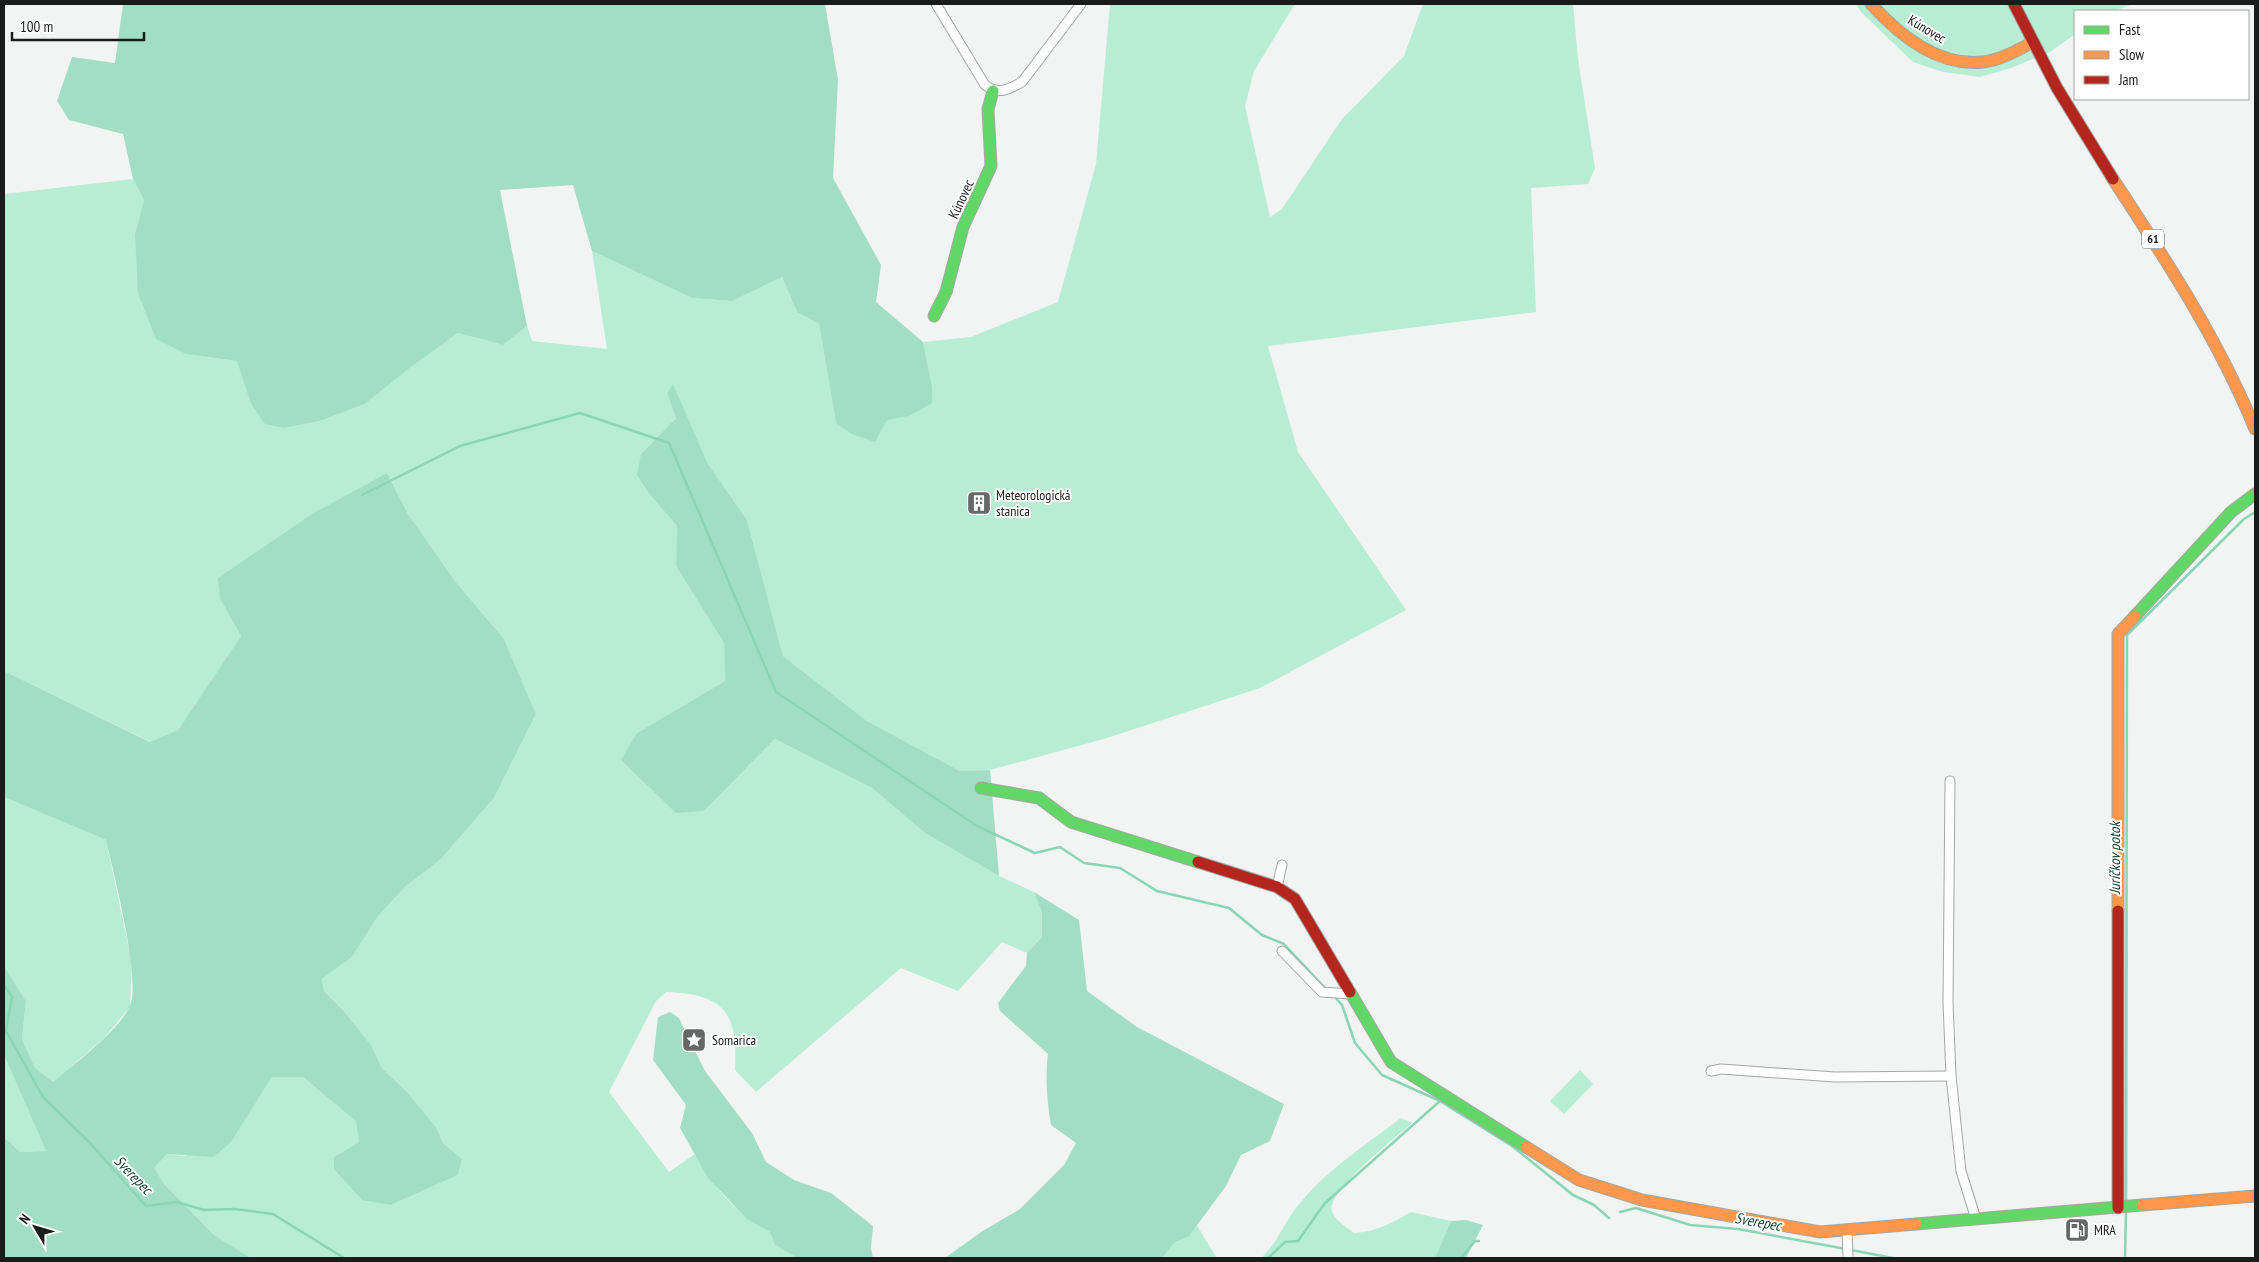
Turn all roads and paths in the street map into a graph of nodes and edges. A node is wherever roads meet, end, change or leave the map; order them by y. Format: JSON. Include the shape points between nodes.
{"nodes":[{"id":1,"x":936,"y":4,"type":"edge"},
{"id":2,"x":1081,"y":4,"type":"edge"},
{"id":3,"x":1871,"y":4,"type":"edge"},
{"id":4,"x":2014,"y":4,"type":"edge"},
{"id":5,"x":2033,"y":42,"type":"junction"},
{"id":6,"x":993,"y":91,"type":"junction"},
{"id":7,"x":934,"y":316,"type":"dead end"},
{"id":8,"x":2255,"y":429,"type":"edge"},
{"id":9,"x":2255,"y":494,"type":"edge"},
{"id":10,"x":1950,"y":781,"type":"dead end"},
{"id":11,"x":981,"y":788,"type":"dead end"},
{"id":12,"x":1282,"y":864,"type":"dead end"},
{"id":13,"x":1277,"y":887,"type":"junction"},
{"id":14,"x":1282,"y":950,"type":"dead end"},
{"id":15,"x":1351,"y":994,"type":"junction"},
{"id":16,"x":1711,"y":1071,"type":"dead end"},
{"id":17,"x":1950,"y":1076,"type":"junction"},
{"id":18,"x":2255,"y":1196,"type":"edge"},
{"id":19,"x":2123,"y":1207,"type":"junction"},
{"id":20,"x":1976,"y":1219,"type":"junction"},
{"id":21,"x":1847,"y":1230,"type":"junction"},
{"id":22,"x":1848,"y":1258,"type":"edge"}],
"edges":[{"from":1,"to":6,"type":"street","via":[[980,77]]},
{"from":2,"to":6,"type":"street","via":[[1022,82],[1009,90]]},
{"from":3,"to":5,"type":"street","name":"Kúnovec","via":[[1893,26],[1924,48],[1963,61],[1983,62],[2002,57]]},
{"from":4,"to":5,"type":"street","number":"61"},
{"from":5,"to":8,"type":"street","number":"61","via":[[2086,137],[2191,301],[2232,377]]},
{"from":6,"to":7,"type":"street","name":"Kúnovec","via":[[988,104],[991,164],[988,178],[967,216],[946,296]]},
{"from":9,"to":19,"type":"street","via":[[2231,512],[2118,634]]},
{"from":10,"to":17,"type":"street"},
{"from":11,"to":13,"type":"street","via":[[1039,798],[1071,822]]},
{"from":12,"to":13,"type":"street"},
{"from":13,"to":15,"type":"street","via":[[1294,899]]},
{"from":14,"to":15,"type":"street","via":[[1322,992]]},
{"from":15,"to":21,"type":"street","via":[[1391,1062],[1579,1180],[1642,1200],[1820,1232]]},
{"from":16,"to":17,"type":"street","via":[[1835,1077]]},
{"from":17,"to":20,"type":"street","via":[[1961,1171]]},
{"from":18,"to":19,"type":"street"},
{"from":19,"to":20,"type":"street"},
{"from":20,"to":21,"type":"street"},
{"from":21,"to":22,"type":"street"}]}
